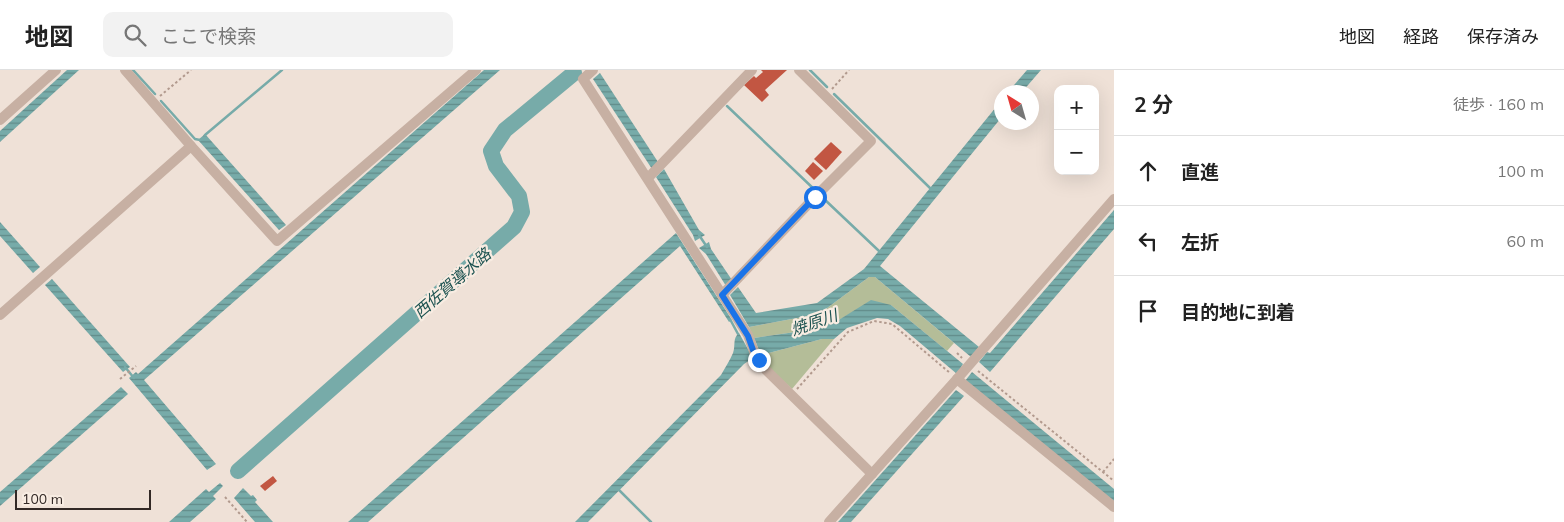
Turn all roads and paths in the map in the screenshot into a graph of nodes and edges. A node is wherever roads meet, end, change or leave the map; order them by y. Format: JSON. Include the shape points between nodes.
{"nodes":[{"id":1,"x":56,"y":70,"type":"edge"},
{"id":2,"x":125,"y":70,"type":"edge"},
{"id":3,"x":190,"y":70,"type":"edge"},
{"id":4,"x":476,"y":70,"type":"edge"},
{"id":5,"x":593,"y":70,"type":"edge"},
{"id":6,"x":752,"y":70,"type":"edge"},
{"id":7,"x":798,"y":70,"type":"edge"},
{"id":8,"x":849,"y":70,"type":"edge"},
{"id":9,"x":826,"y":96,"type":"junction"},
{"id":10,"x":153,"y":102,"type":"junction"},
{"id":11,"x":0,"y":120,"type":"edge"},
{"id":12,"x":191,"y":146,"type":"junction"},
{"id":13,"x":654,"y":172,"type":"junction"},
{"id":14,"x":1114,"y":199,"type":"edge"},
{"id":15,"x":728,"y":289,"type":"junction"},
{"id":16,"x":0,"y":315,"type":"edge"},
{"id":17,"x":957,"y":353,"type":"dead end"},
{"id":18,"x":972,"y":362,"type":"junction"},
{"id":19,"x":136,"y":366,"type":"dead end"},
{"id":20,"x":120,"y":378,"type":"dead end"},
{"id":21,"x":957,"y":380,"type":"junction"},
{"id":22,"x":790,"y":396,"type":"junction"},
{"id":23,"x":1114,"y":459,"type":"edge"},
{"id":24,"x":1103,"y":472,"type":"junction"},
{"id":25,"x":872,"y":474,"type":"junction"},
{"id":26,"x":1114,"y":482,"type":"edge"},
{"id":27,"x":225,"y":497,"type":"dead end"},
{"id":28,"x":1114,"y":507,"type":"edge"},
{"id":29,"x":247,"y":522,"type":"edge"},
{"id":30,"x":829,"y":522,"type":"edge"}],
"edges":[{"from":1,"to":11,"type":"street"},
{"from":2,"to":10,"type":"street"},
{"from":3,"to":10,"type":"path"},
{"from":4,"to":12,"type":"street","via":[[277,241]]},
{"from":5,"to":13,"type":"street","via":[[583,79]]},
{"from":6,"to":13,"type":"street"},
{"from":7,"to":9,"type":"street"},
{"from":8,"to":9,"type":"path"},
{"from":9,"to":15,"type":"street","via":[[872,141]]},
{"from":10,"to":12,"type":"street"},
{"from":12,"to":16,"type":"street"},
{"from":13,"to":15,"type":"street"},
{"from":14,"to":18,"type":"street"},
{"from":15,"to":22,"type":"street","via":[[754,353]]},
{"from":17,"to":18,"type":"path"},
{"from":18,"to":21,"type":"street"},
{"from":18,"to":24,"type":"path"},
{"from":19,"to":20,"type":"path"},
{"from":21,"to":22,"type":"path","via":[[892,324],[874,321],[848,332]]},
{"from":21,"to":25,"type":"street"},
{"from":21,"to":28,"type":"street"},
{"from":22,"to":25,"type":"street"},
{"from":23,"to":24,"type":"path"},
{"from":24,"to":26,"type":"path"},
{"from":25,"to":30,"type":"street"},
{"from":27,"to":29,"type":"path"}]}
